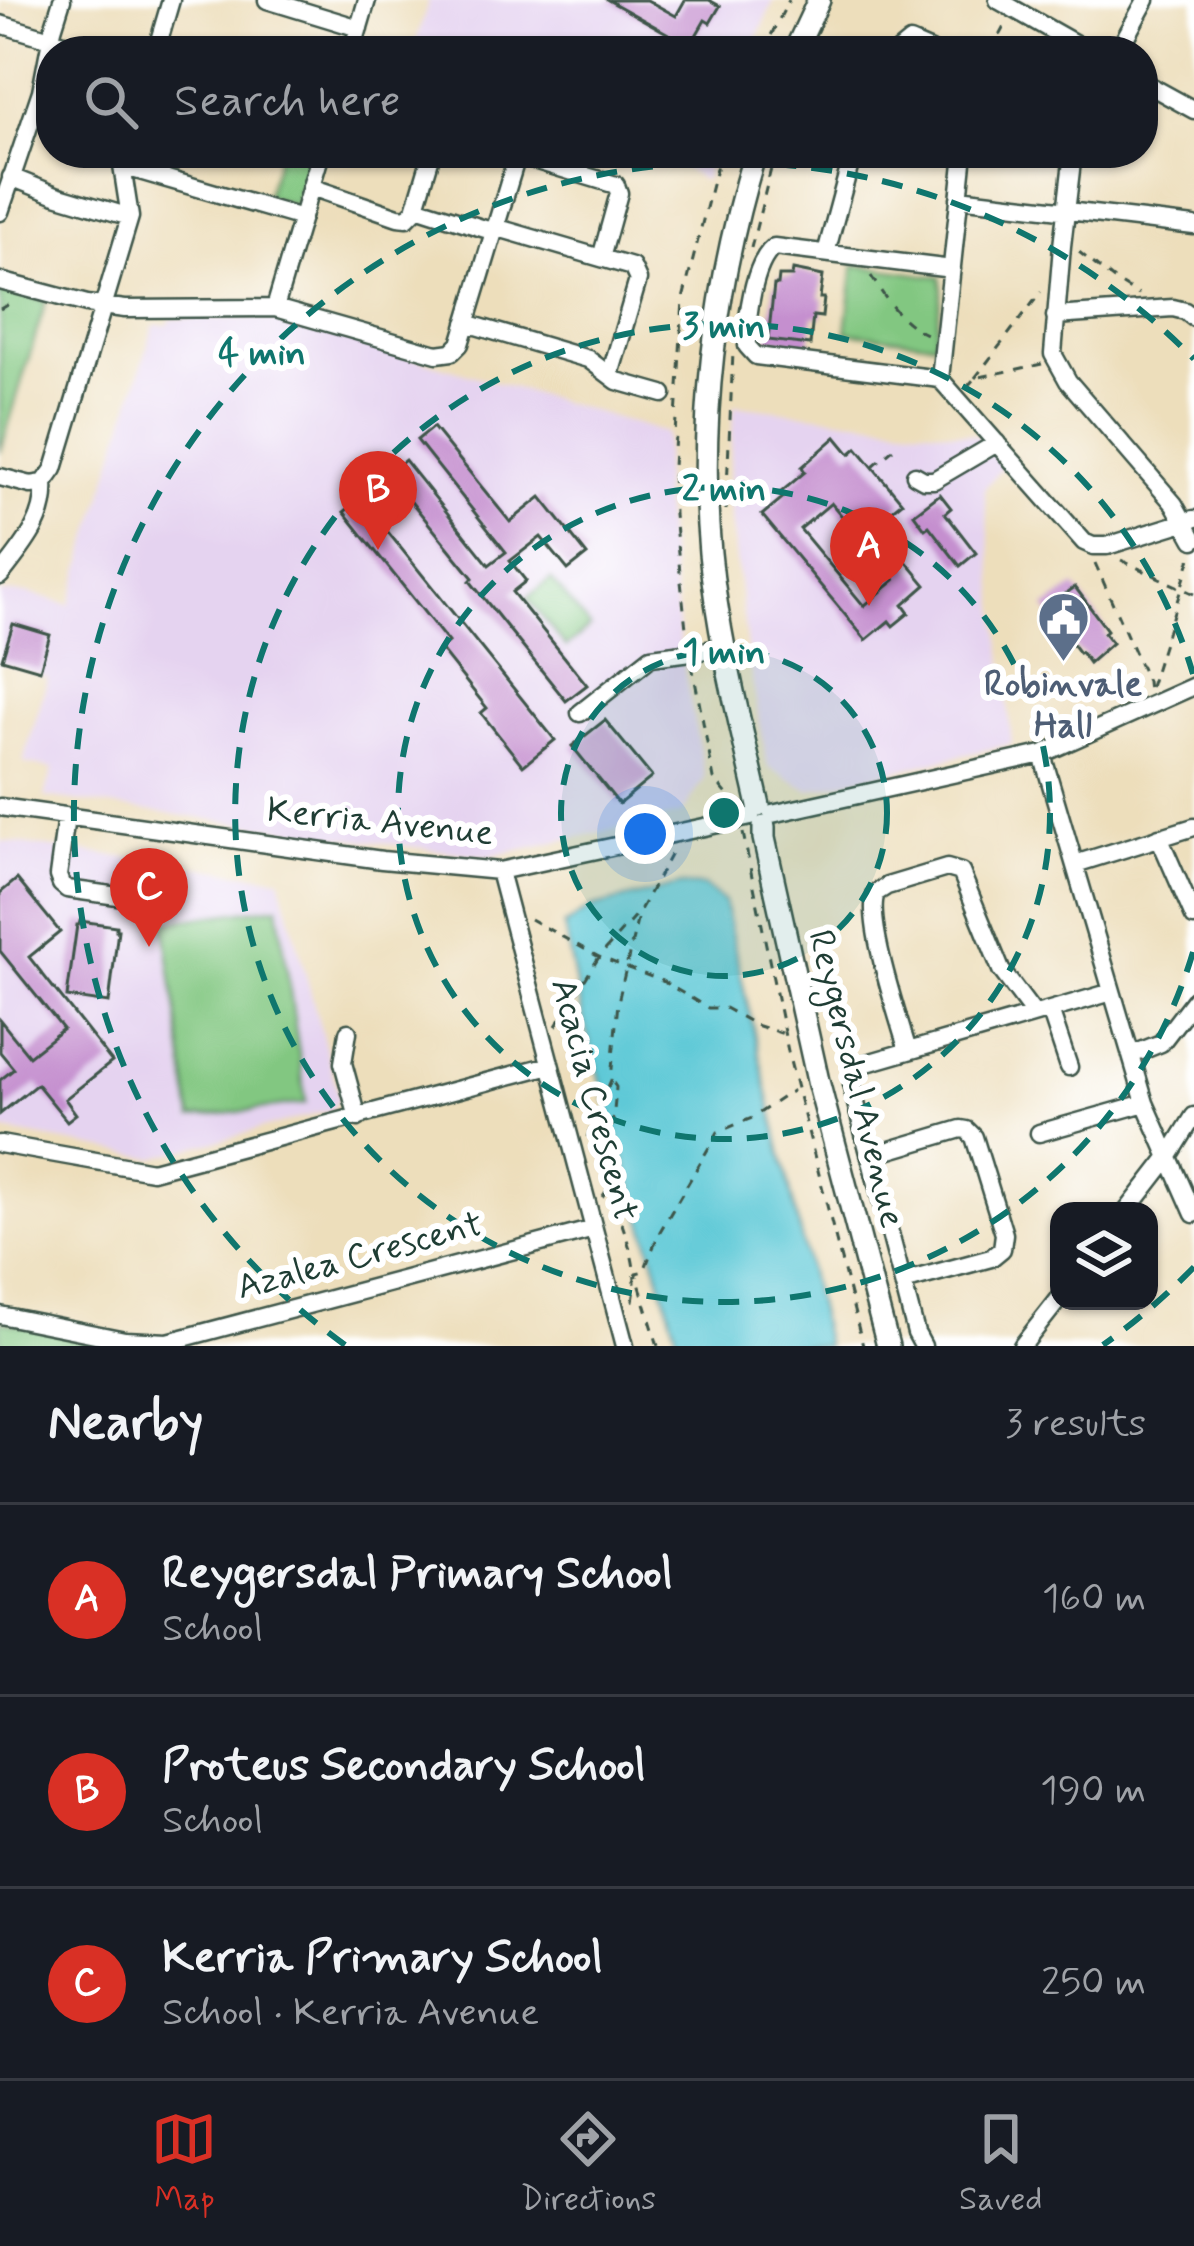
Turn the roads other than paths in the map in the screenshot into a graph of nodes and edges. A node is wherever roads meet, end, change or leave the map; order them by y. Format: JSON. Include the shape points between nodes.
{"nodes":[{"id":1,"x":62,"y":0,"type":"edge"},
{"id":2,"x":171,"y":0,"type":"edge"},
{"id":3,"x":268,"y":0,"type":"edge"},
{"id":4,"x":368,"y":0,"type":"edge"},
{"id":5,"x":819,"y":0,"type":"edge"},
{"id":6,"x":1146,"y":0,"type":"edge"},
{"id":7,"x":1006,"y":4,"type":"edge"},
{"id":8,"x":0,"y":23,"type":"edge"},
{"id":9,"x":359,"y":28,"type":"junction"},
{"id":10,"x":42,"y":36,"type":"edge"},
{"id":11,"x":53,"y":36,"type":"edge"},
{"id":12,"x":160,"y":36,"type":"edge"},
{"id":13,"x":357,"y":36,"type":"edge"},
{"id":14,"x":801,"y":36,"type":"edge"},
{"id":15,"x":1062,"y":36,"type":"edge"},
{"id":16,"x":1126,"y":36,"type":"edge"},
{"id":17,"x":1158,"y":90,"type":"edge"},
{"id":18,"x":36,"y":105,"type":"edge"},
{"id":19,"x":1194,"y":110,"type":"edge"},
{"id":20,"x":125,"y":168,"type":"edge"},
{"id":21,"x":151,"y":168,"type":"edge"},
{"id":22,"x":317,"y":168,"type":"edge"},
{"id":23,"x":428,"y":168,"type":"edge"},
{"id":24,"x":514,"y":168,"type":"edge"},
{"id":25,"x":564,"y":168,"type":"edge"},
{"id":26,"x":751,"y":168,"type":"edge"},
{"id":27,"x":849,"y":168,"type":"edge"},
{"id":28,"x":962,"y":168,"type":"edge"},
{"id":29,"x":1071,"y":168,"type":"edge"},
{"id":30,"x":10,"y":177,"type":"junction"},
{"id":31,"x":311,"y":187,"type":"junction"},
{"id":32,"x":959,"y":198,"type":"junction"},
{"id":33,"x":416,"y":207,"type":"junction"},
{"id":34,"x":1066,"y":211,"type":"junction"},
{"id":35,"x":0,"y":212,"type":"edge"},
{"id":36,"x":130,"y":217,"type":"junction"},
{"id":37,"x":302,"y":218,"type":"junction"},
{"id":38,"x":1194,"y":226,"type":"edge"},
{"id":39,"x":495,"y":229,"type":"junction"},
{"id":40,"x":826,"y":254,"type":"junction"},
{"id":41,"x":601,"y":258,"type":"junction"},
{"id":42,"x":952,"y":269,"type":"junction"},
{"id":43,"x":0,"y":281,"type":"edge"},
{"id":44,"x":103,"y":307,"type":"junction"},
{"id":45,"x":274,"y":308,"type":"junction"},
{"id":46,"x":1055,"y":316,"type":"junction"},
{"id":47,"x":1194,"y":319,"type":"edge"},
{"id":48,"x":466,"y":323,"type":"junction"},
{"id":49,"x":610,"y":375,"type":"junction"},
{"id":50,"x":940,"y":379,"type":"junction"},
{"id":51,"x":663,"y":394,"type":"dead end"},
{"id":52,"x":997,"y":443,"type":"junction"},
{"id":53,"x":915,"y":475,"type":"dead end"},
{"id":54,"x":0,"y":477,"type":"edge"},
{"id":55,"x":44,"y":483,"type":"junction"},
{"id":56,"x":1190,"y":521,"type":"edge"},
{"id":57,"x":1194,"y":540,"type":"edge"},
{"id":58,"x":0,"y":576,"type":"edge"},
{"id":59,"x":724,"y":648,"type":"junction"},
{"id":60,"x":1194,"y":686,"type":"edge"},
{"id":61,"x":580,"y":713,"type":"dead end"},
{"id":62,"x":1042,"y":754,"type":"junction"},
{"id":63,"x":0,"y":807,"type":"edge"},
{"id":64,"x":66,"y":817,"type":"junction"},
{"id":65,"x":757,"y":817,"type":"junction"},
{"id":66,"x":1194,"y":826,"type":"edge"},
{"id":67,"x":1160,"y":837,"type":"junction"},
{"id":68,"x":1075,"y":864,"type":"junction"},
{"id":69,"x":499,"y":872,"type":"junction"},
{"id":70,"x":125,"y":897,"type":"dead end"},
{"id":71,"x":1194,"y":917,"type":"edge"},
{"id":72,"x":1112,"y":992,"type":"junction"},
{"id":73,"x":1194,"y":1000,"type":"edge"},
{"id":74,"x":1042,"y":1012,"type":"junction"},
{"id":75,"x":348,"y":1032,"type":"dead end"},
{"id":76,"x":908,"y":1051,"type":"junction"},
{"id":77,"x":1131,"y":1055,"type":"junction"},
{"id":78,"x":550,"y":1065,"type":"junction"},
{"id":79,"x":1069,"y":1067,"type":"dead end"},
{"id":80,"x":1144,"y":1103,"type":"junction"},
{"id":81,"x":1194,"y":1116,"type":"edge"},
{"id":82,"x":358,"y":1118,"type":"junction"},
{"id":83,"x":1040,"y":1133,"type":"dead end"},
{"id":84,"x":0,"y":1144,"type":"edge"},
{"id":85,"x":870,"y":1156,"type":"junction"},
{"id":86,"x":1168,"y":1158,"type":"junction"},
{"id":87,"x":1134,"y":1202,"type":"edge"},
{"id":88,"x":1194,"y":1214,"type":"edge"},
{"id":89,"x":591,"y":1220,"type":"junction"},
{"id":90,"x":903,"y":1282,"type":"junction"},
{"id":91,"x":1050,"y":1310,"type":"edge"},
{"id":92,"x":0,"y":1316,"type":"edge"},
{"id":93,"x":625,"y":1346,"type":"edge"},
{"id":94,"x":888,"y":1346,"type":"edge"},
{"id":95,"x":923,"y":1346,"type":"edge"},
{"id":96,"x":1022,"y":1346,"type":"edge"}],
"edges":[{"from":1,"to":11,"type":"street"},
{"from":2,"to":12,"type":"street"},
{"from":3,"to":9,"type":"street"},
{"from":4,"to":9,"type":"street"},
{"from":5,"to":14,"type":"main road"},
{"from":6,"to":16,"type":"street"},
{"from":7,"to":15,"type":"street"},
{"from":8,"to":10,"type":"street"},
{"from":9,"to":13,"type":"street"},
{"from":17,"to":19,"type":"street"},
{"from":18,"to":30,"type":"street"},
{"from":20,"to":36,"type":"street"},
{"from":21,"to":37,"type":"street"},
{"from":22,"to":31,"type":"street"},
{"from":23,"to":33,"type":"street"},
{"from":24,"to":39,"type":"street"},
{"from":25,"to":41,"type":"street","via":[[616,184]]},
{"from":26,"to":59,"type":"main road","name":"Reygersdal Avenue","via":[[729,251],[709,394],[707,513]]},
{"from":27,"to":40,"type":"street"},
{"from":28,"to":32,"type":"street"},
{"from":29,"to":34,"type":"street"},
{"from":30,"to":35,"type":"street"},
{"from":30,"to":36,"type":"street"},
{"from":31,"to":33,"type":"street","via":[[402,218]]},
{"from":31,"to":37,"type":"street"},
{"from":32,"to":34,"type":"street"},
{"from":32,"to":42,"type":"street"},
{"from":33,"to":39,"type":"street"},
{"from":34,"to":38,"type":"street"},
{"from":34,"to":46,"type":"street"},
{"from":36,"to":44,"type":"street"},
{"from":37,"to":45,"type":"street"},
{"from":39,"to":41,"type":"street"},
{"from":39,"to":48,"type":"street"},
{"from":40,"to":42,"type":"street"},
{"from":40,"to":50,"type":"street","via":[[765,254],[749,310],[752,353]]},
{"from":41,"to":49,"type":"street","via":[[632,267],[638,280]]},
{"from":42,"to":50,"type":"street"},
{"from":43,"to":44,"type":"street"},
{"from":44,"to":45,"type":"street"},
{"from":44,"to":55,"type":"street"},
{"from":45,"to":48,"type":"street","via":[[442,354],[460,344]]},
{"from":46,"to":47,"type":"street","via":[[1179,309]]},
{"from":46,"to":56,"type":"street","via":[[1052,345],[1068,381]]},
{"from":48,"to":49,"type":"street","via":[[588,358]]},
{"from":49,"to":51,"type":"street"},
{"from":50,"to":52,"type":"street"},
{"from":52,"to":53,"type":"street","via":[[934,480]]},
{"from":52,"to":56,"type":"street","via":[[1076,536],[1100,546]]},
{"from":54,"to":55,"type":"street"},
{"from":55,"to":58,"type":"street","via":[[33,533]]},
{"from":56,"to":57,"type":"street"},
{"from":59,"to":61,"type":"street","via":[[650,656]]},
{"from":59,"to":65,"type":"main road","name":"Reygersdal Avenue"},
{"from":60,"to":62,"type":"street","name":"Kerria Avenue","via":[[1133,705]]},
{"from":62,"to":65,"type":"street","name":"Kerria Avenue"},
{"from":62,"to":68,"type":"street"},
{"from":63,"to":64,"type":"street","name":"Kerria Avenue"},
{"from":64,"to":69,"type":"street","name":"Kerria Avenue"},
{"from":64,"to":70,"type":"street","via":[[61,884]]},
{"from":65,"to":69,"type":"street","name":"Kerria Avenue"},
{"from":65,"to":94,"type":"main road","name":"Reygersdal Avenue","via":[[807,1085]]},
{"from":66,"to":67,"type":"street"},
{"from":67,"to":68,"type":"street"},
{"from":67,"to":71,"type":"street"},
{"from":68,"to":72,"type":"street"},
{"from":69,"to":78,"type":"street","name":"Acacia Crescent"},
{"from":72,"to":74,"type":"street"},
{"from":72,"to":77,"type":"street"},
{"from":73,"to":77,"type":"street","via":[[1161,1043]]},
{"from":74,"to":76,"type":"street"},
{"from":74,"to":76,"type":"street","via":[[1000,970],[962,872],[947,868],[887,886],[872,910]]},
{"from":74,"to":79,"type":"street"},
{"from":75,"to":82,"type":"street","via":[[343,1063]]},
{"from":76,"to":85,"type":"street","via":[[853,1073]]},
{"from":77,"to":80,"type":"street"},
{"from":78,"to":82,"type":"street"},
{"from":78,"to":89,"type":"street","name":"Acacia Crescent"},
{"from":80,"to":83,"type":"street"},
{"from":80,"to":86,"type":"street"},
{"from":81,"to":86,"type":"street"},
{"from":82,"to":84,"type":"street","via":[[152,1171]]},
{"from":85,"to":90,"type":"street"},
{"from":85,"to":90,"type":"street","via":[[968,1130],[1004,1234],[991,1258]]},
{"from":86,"to":87,"type":"street"},
{"from":86,"to":88,"type":"street"},
{"from":89,"to":92,"type":"street","name":"Azalea Crescent","via":[[168,1342]]},
{"from":89,"to":93,"type":"street","name":"Acacia Crescent"},
{"from":90,"to":95,"type":"street"},
{"from":91,"to":96,"type":"street"}]}
